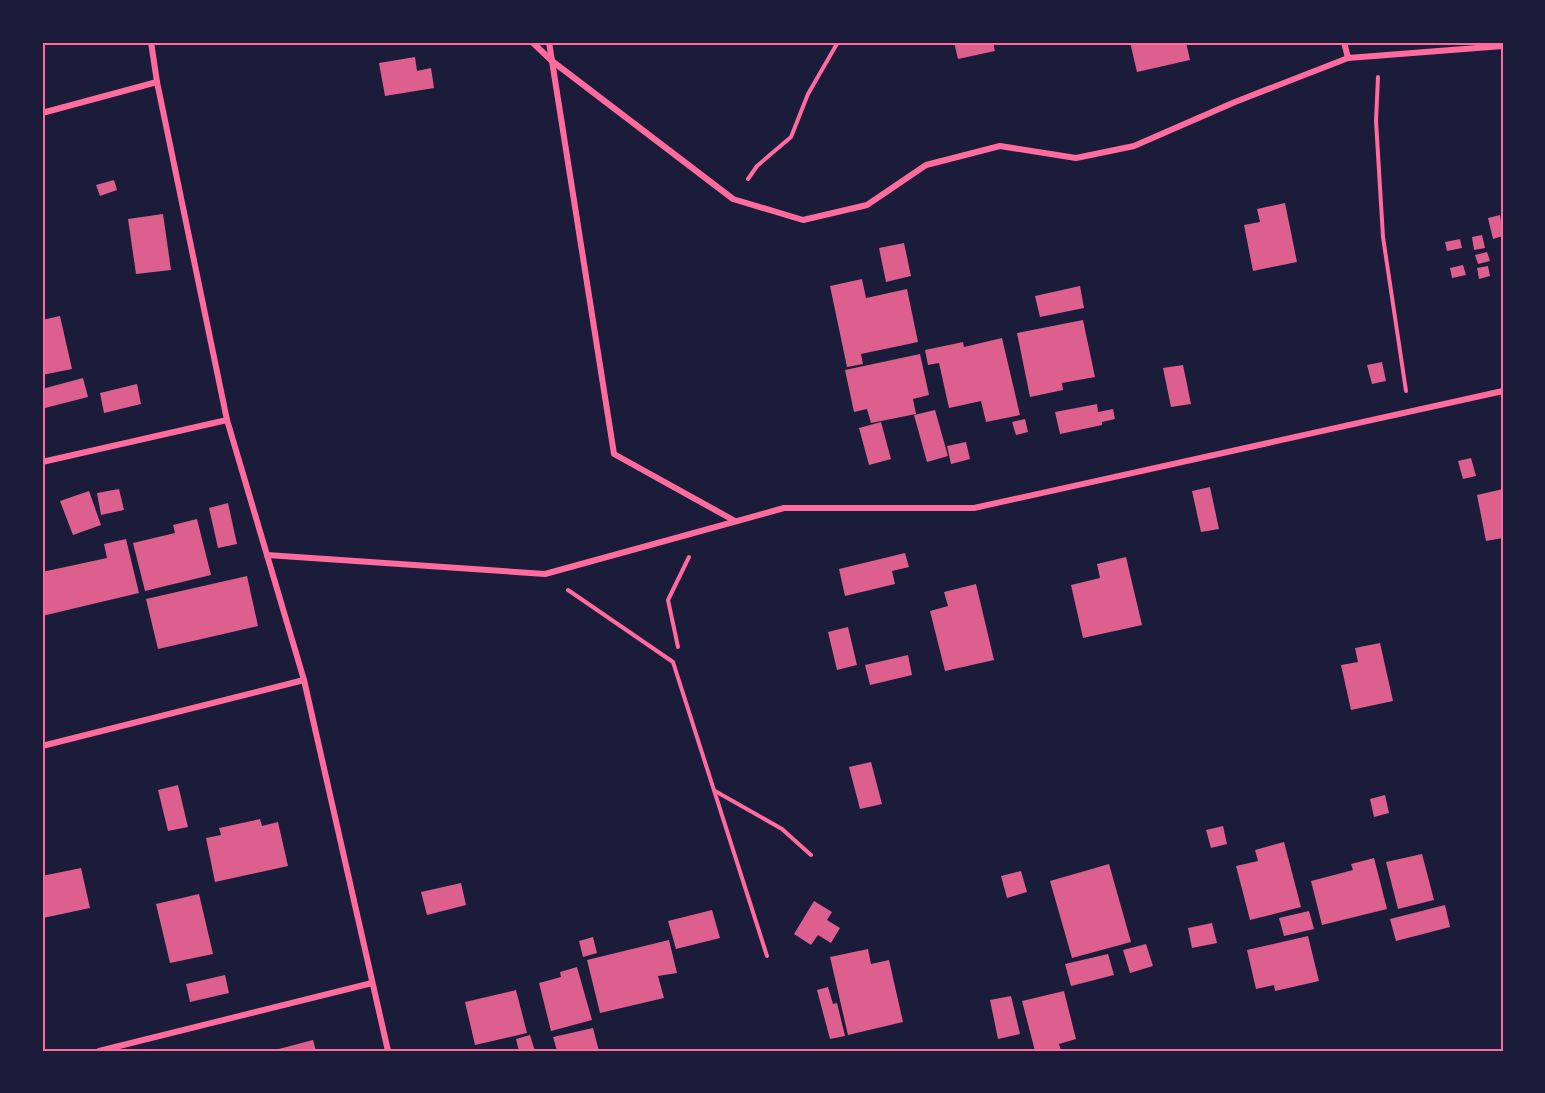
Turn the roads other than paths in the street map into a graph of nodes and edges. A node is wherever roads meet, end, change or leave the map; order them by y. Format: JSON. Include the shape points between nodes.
{"nodes":[{"id":1,"x":151,"y":42,"type":"edge"},
{"id":2,"x":532,"y":42,"type":"edge"},
{"id":3,"x":549,"y":42,"type":"edge"},
{"id":4,"x":1344,"y":42,"type":"edge"},
{"id":5,"x":1503,"y":46,"type":"edge"},
{"id":6,"x":1348,"y":58,"type":"junction"},
{"id":7,"x":552,"y":61,"type":"junction"},
{"id":8,"x":157,"y":82,"type":"junction"},
{"id":9,"x":42,"y":113,"type":"edge"},
{"id":10,"x":1503,"y":391,"type":"edge"},
{"id":11,"x":227,"y":420,"type":"junction"},
{"id":12,"x":42,"y":462,"type":"edge"},
{"id":13,"x":735,"y":521,"type":"junction"},
{"id":14,"x":267,"y":555,"type":"junction"},
{"id":15,"x":304,"y":680,"type":"junction"},
{"id":16,"x":42,"y":746,"type":"edge"},
{"id":17,"x":372,"y":983,"type":"junction"},
{"id":18,"x":99,"y":1051,"type":"edge"},
{"id":19,"x":388,"y":1051,"type":"edge"}],
"edges":[{"from":1,"to":8,"type":"street"},
{"from":2,"to":7,"type":"street"},
{"from":3,"to":7,"type":"street"},
{"from":4,"to":6,"type":"street"},
{"from":5,"to":6,"type":"street"},
{"from":6,"to":7,"type":"street","via":[[1134,146],[1076,158],[1000,146],[926,165],[867,205],[803,220],[733,200]]},
{"from":7,"to":13,"type":"street","via":[[614,454]]},
{"from":8,"to":9,"type":"street"},
{"from":8,"to":11,"type":"street"},
{"from":10,"to":13,"type":"street","via":[[974,508],[784,508]]},
{"from":11,"to":12,"type":"street"},
{"from":11,"to":14,"type":"street"},
{"from":13,"to":14,"type":"street","via":[[545,574]]},
{"from":14,"to":15,"type":"street"},
{"from":15,"to":16,"type":"street"},
{"from":15,"to":17,"type":"street"},
{"from":17,"to":18,"type":"street"},
{"from":17,"to":19,"type":"street"}]}
